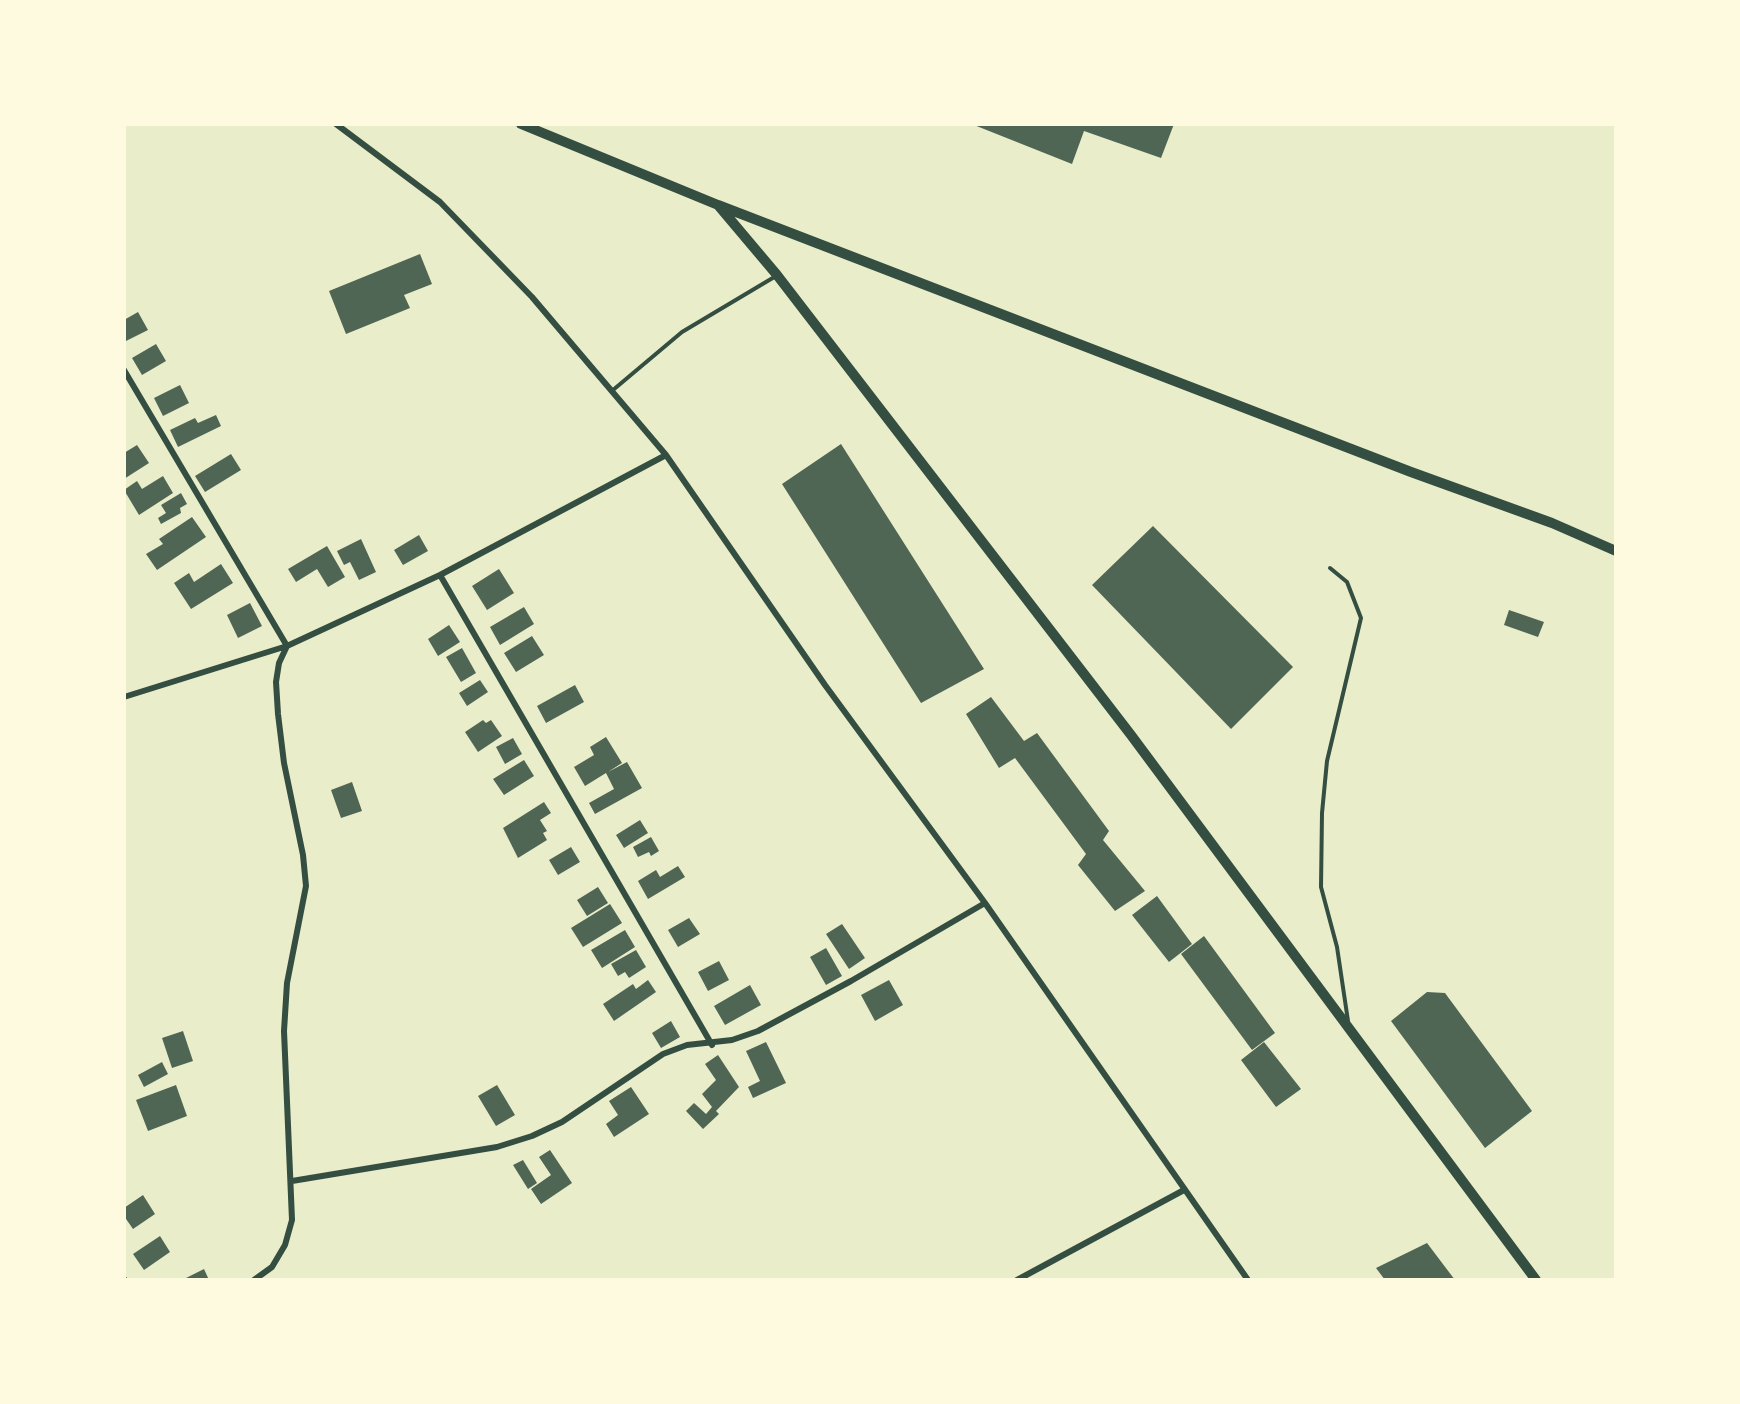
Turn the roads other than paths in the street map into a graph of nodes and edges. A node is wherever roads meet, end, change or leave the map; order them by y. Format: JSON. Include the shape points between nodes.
{"nodes":[{"id":1,"x":336,"y":124,"type":"edge"},
{"id":2,"x":521,"y":124,"type":"edge"},
{"id":3,"x":718,"y":205,"type":"junction"},
{"id":4,"x":777,"y":275,"type":"junction"},
{"id":5,"x":124,"y":370,"type":"edge"},
{"id":6,"x":613,"y":390,"type":"junction"},
{"id":7,"x":666,"y":454,"type":"junction"},
{"id":8,"x":1616,"y":551,"type":"edge"},
{"id":9,"x":1329,"y":568,"type":"dead end"},
{"id":10,"x":440,"y":575,"type":"junction"},
{"id":11,"x":287,"y":646,"type":"junction"},
{"id":12,"x":124,"y":697,"type":"edge"},
{"id":13,"x":985,"y":903,"type":"junction"},
{"id":14,"x":1349,"y":1028,"type":"junction"},
{"id":15,"x":712,"y":1044,"type":"junction"},
{"id":16,"x":292,"y":1181,"type":"junction"},
{"id":17,"x":1184,"y":1190,"type":"junction"},
{"id":18,"x":254,"y":1280,"type":"edge"},
{"id":19,"x":1017,"y":1280,"type":"edge"},
{"id":20,"x":1248,"y":1280,"type":"edge"},
{"id":21,"x":1536,"y":1280,"type":"edge"}],
"edges":[{"from":1,"to":6,"type":"street","via":[[440,202],[532,297]]},
{"from":2,"to":3,"type":"street"},
{"from":3,"to":4,"type":"street"},
{"from":3,"to":8,"type":"street","via":[[1552,523]]},
{"from":4,"to":6,"type":"lane","via":[[682,332]]},
{"from":4,"to":14,"type":"street","via":[[1131,735]]},
{"from":5,"to":11,"type":"street"},
{"from":6,"to":7,"type":"street"},
{"from":7,"to":10,"type":"street"},
{"from":7,"to":13,"type":"street","via":[[825,685]]},
{"from":9,"to":14,"type":"lane","via":[[1347,582],[1361,618],[1327,762],[1322,813],[1321,887],[1337,947]]},
{"from":10,"to":11,"type":"street"},
{"from":10,"to":15,"type":"street"},
{"from":11,"to":12,"type":"street"},
{"from":11,"to":16,"type":"street","via":[[277,673],[278,714],[306,886],[289,974],[284,1031]]},
{"from":13,"to":15,"type":"street","via":[[758,1031]]},
{"from":13,"to":17,"type":"street"},
{"from":14,"to":21,"type":"street"},
{"from":15,"to":16,"type":"street","via":[[687,1045],[663,1054],[562,1122],[532,1136],[496,1147]]},
{"from":16,"to":18,"type":"street","via":[[292,1220],[285,1245],[272,1266]]},
{"from":17,"to":19,"type":"street"},
{"from":17,"to":20,"type":"street"}]}
